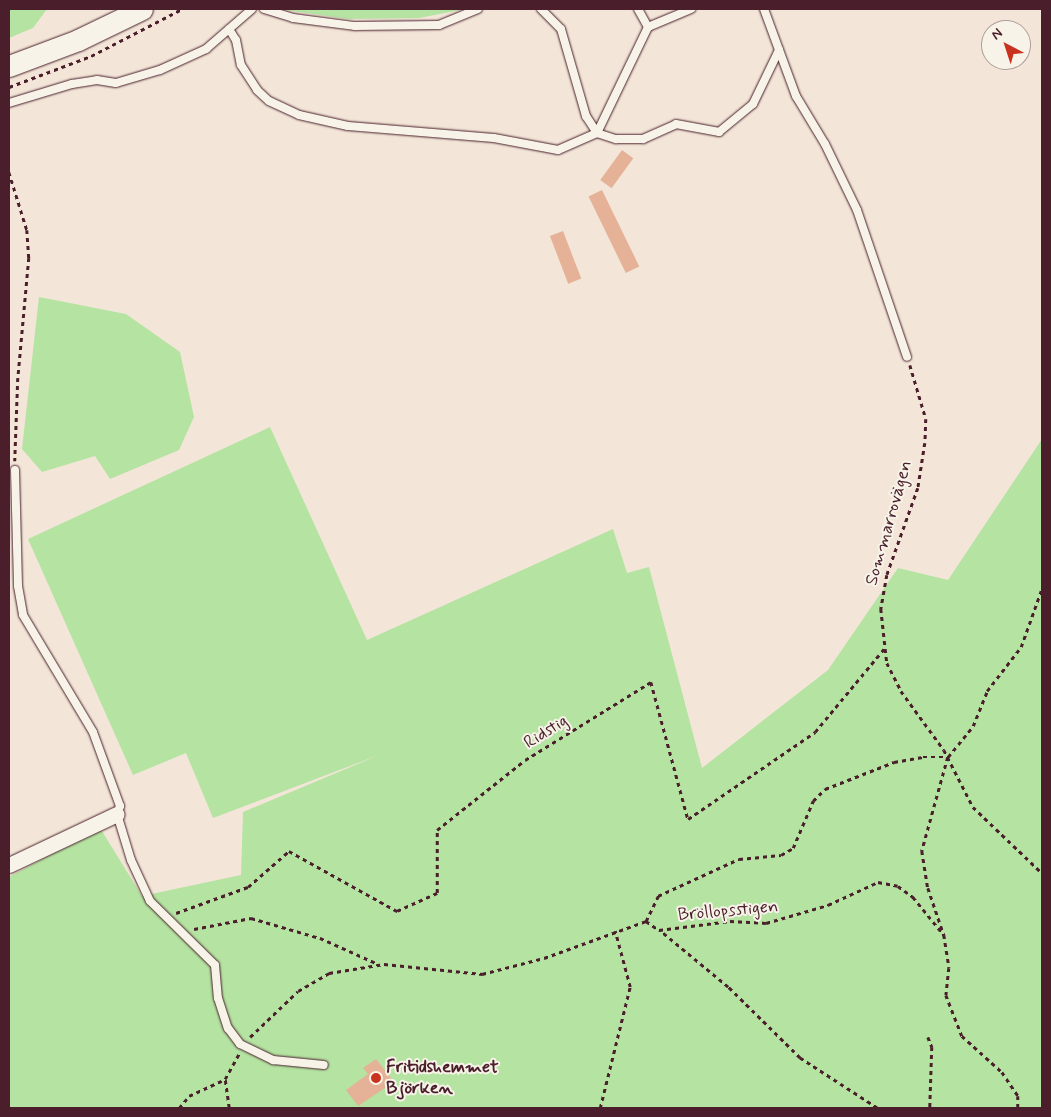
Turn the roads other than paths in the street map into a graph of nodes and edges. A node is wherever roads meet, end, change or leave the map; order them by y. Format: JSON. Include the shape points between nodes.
{"nodes":[{"id":1,"x":142,"y":9,"type":"edge"},
{"id":2,"x":252,"y":9,"type":"edge"},
{"id":3,"x":264,"y":9,"type":"edge"},
{"id":4,"x":478,"y":9,"type":"edge"},
{"id":5,"x":540,"y":9,"type":"edge"},
{"id":6,"x":638,"y":9,"type":"edge"},
{"id":7,"x":691,"y":9,"type":"edge"},
{"id":8,"x":764,"y":9,"type":"edge"},
{"id":9,"x":648,"y":27,"type":"junction"},
{"id":10,"x":229,"y":29,"type":"junction"},
{"id":11,"x":780,"y":50,"type":"junction"},
{"id":12,"x":9,"y":66,"type":"edge"},
{"id":13,"x":9,"y":103,"type":"edge"},
{"id":14,"x":597,"y":133,"type":"junction"},
{"id":15,"x":906,"y":357,"type":"road end"},
{"id":16,"x":15,"y":470,"type":"road end"},
{"id":17,"x":117,"y":814,"type":"junction"},
{"id":18,"x":9,"y":865,"type":"edge"},
{"id":19,"x":324,"y":1065,"type":"dead end"}],
"edges":[{"from":1,"to":12,"type":"main road","via":[[78,40]]},
{"from":2,"to":10,"type":"lane"},
{"from":3,"to":4,"type":"lane","via":[[294,18],[355,26],[439,25]]},
{"from":5,"to":14,"type":"lane","via":[[561,29],[586,116]]},
{"from":6,"to":9,"type":"lane"},
{"from":7,"to":9,"type":"lane"},
{"from":8,"to":11,"type":"lane"},
{"from":9,"to":14,"type":"lane"},
{"from":10,"to":13,"type":"lane","via":[[206,49],[160,70],[116,83],[97,80],[72,84]]},
{"from":10,"to":14,"type":"lane","via":[[241,65],[257,90],[269,101],[299,115],[348,126],[494,138],[558,150]]},
{"from":11,"to":14,"type":"lane","via":[[753,104],[718,132],[676,124],[632,142]]},
{"from":11,"to":15,"type":"lane","via":[[796,96],[825,144],[857,210]]},
{"from":16,"to":17,"type":"lane","via":[[18,586],[23,615],[93,732],[120,806]]},
{"from":17,"to":18,"type":"street"},
{"from":17,"to":19,"type":"lane","via":[[131,860],[150,901],[215,965],[218,998],[228,1028],[244,1047],[273,1060]]}]}
